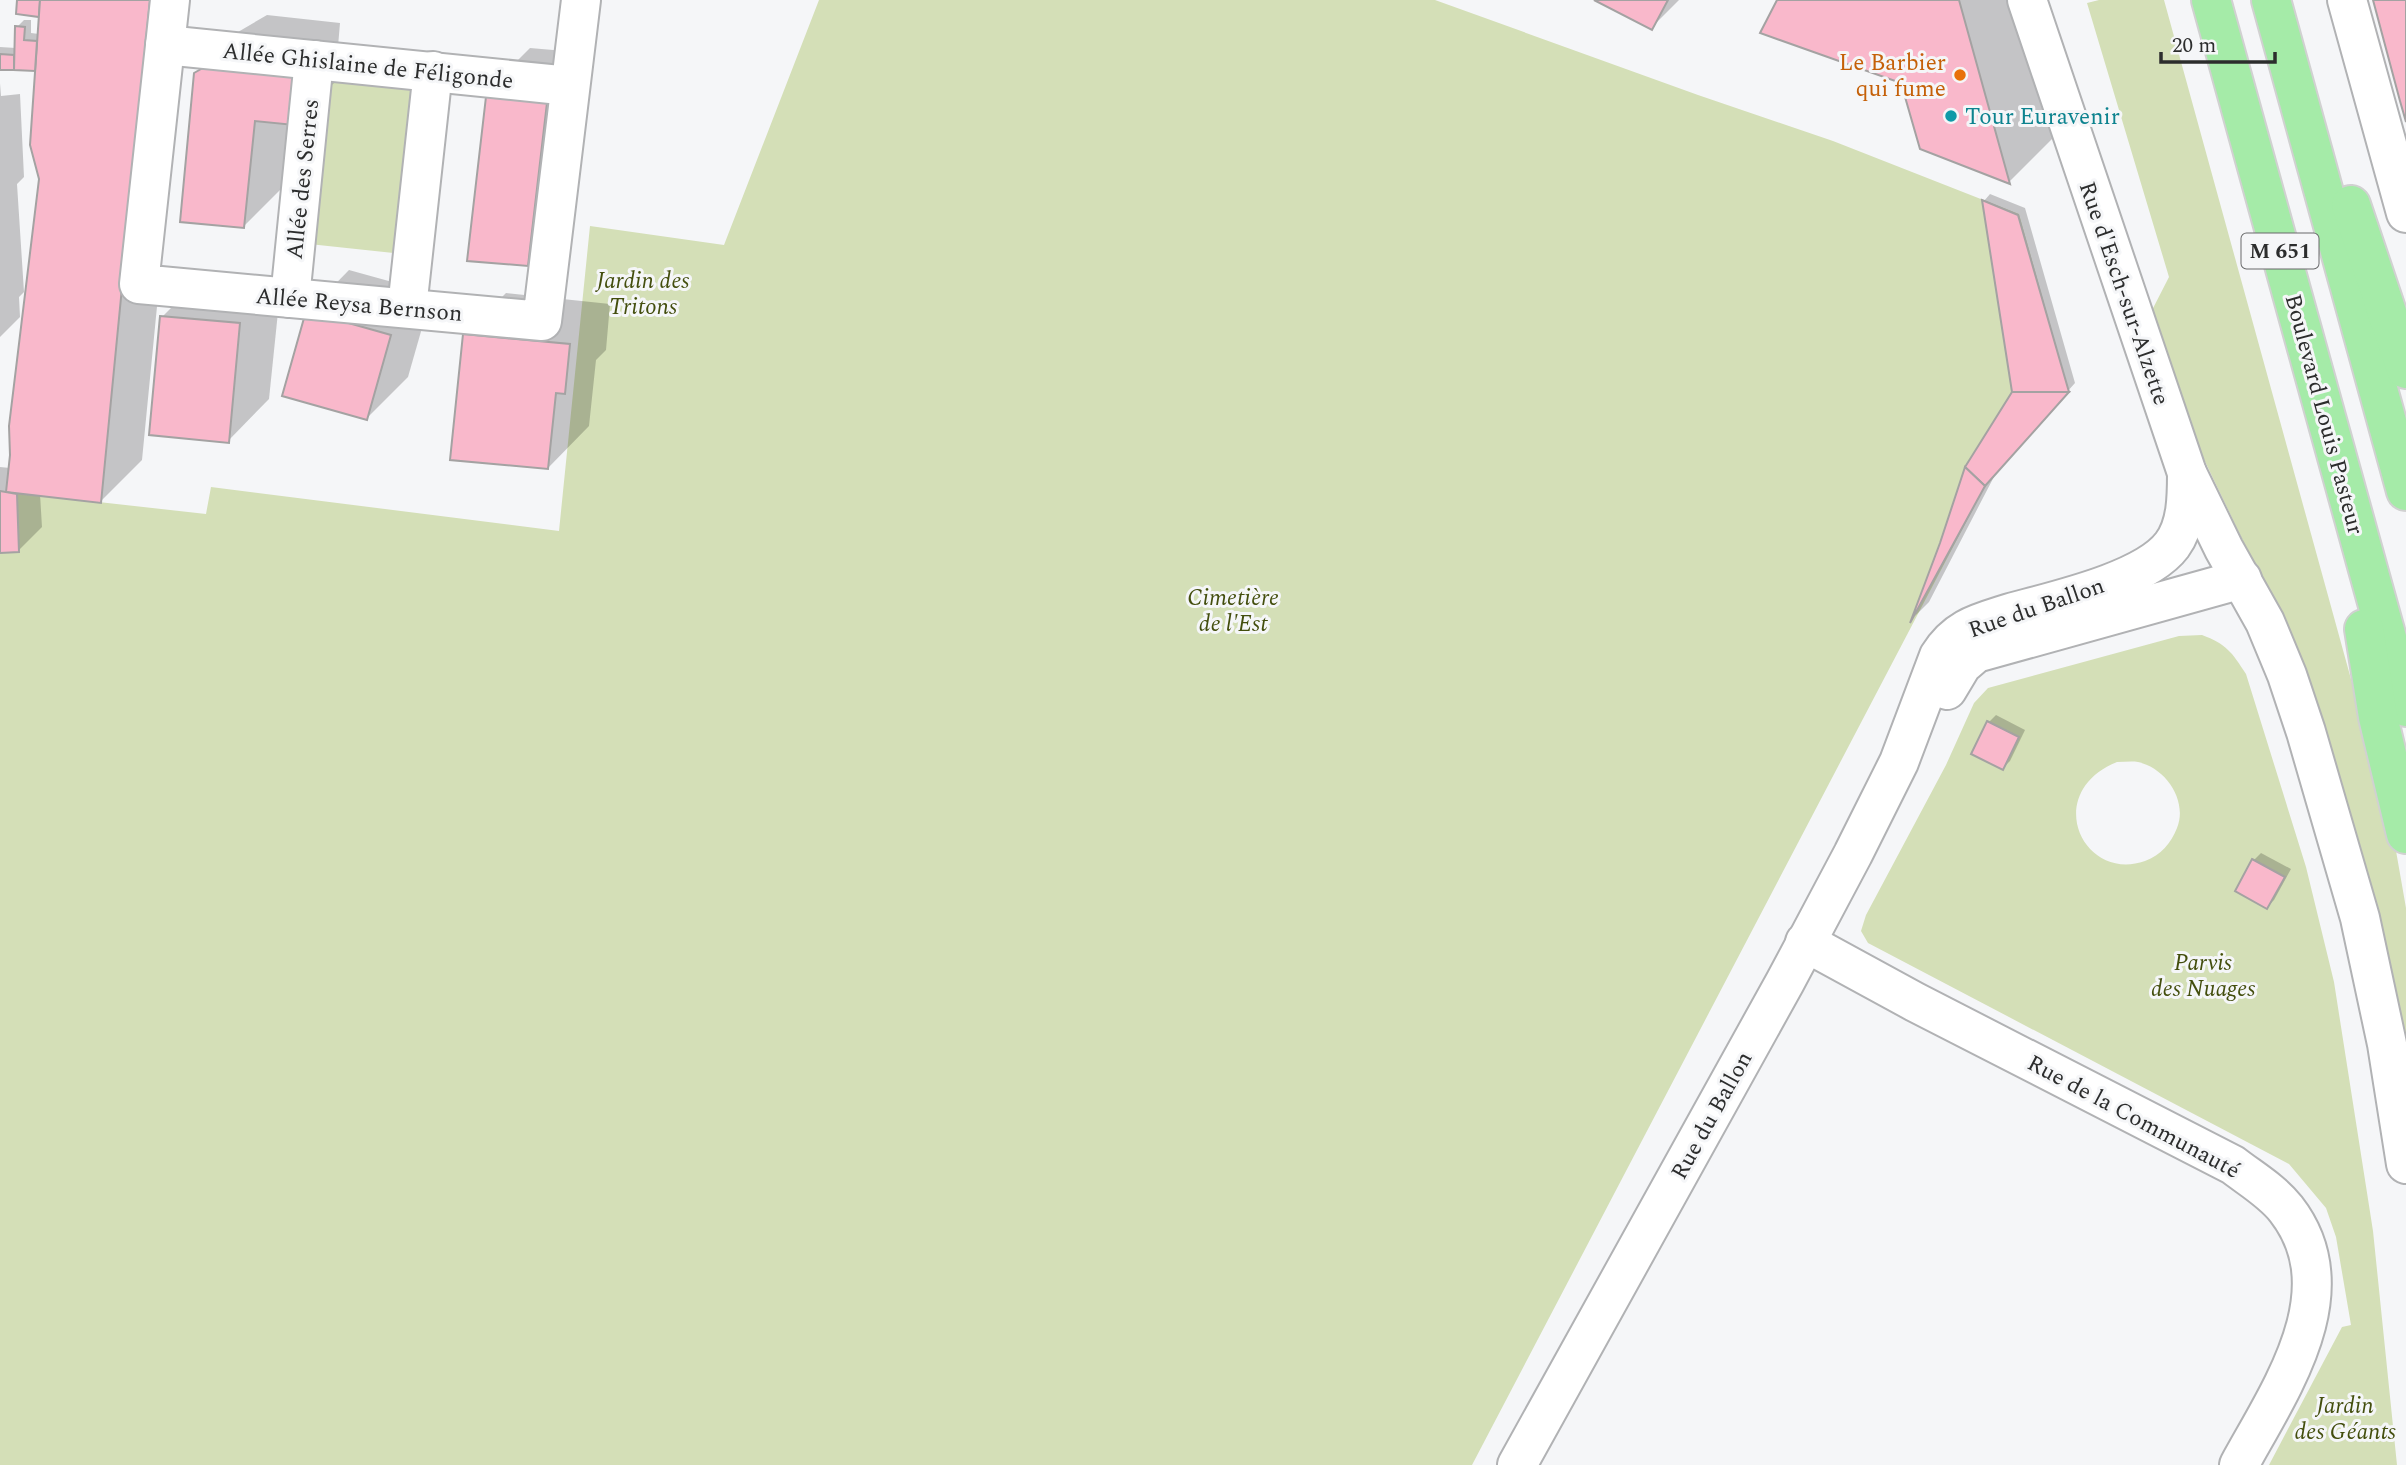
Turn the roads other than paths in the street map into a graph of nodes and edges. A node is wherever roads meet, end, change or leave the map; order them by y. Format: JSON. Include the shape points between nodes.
{"nodes":[{"id":1,"x":170,"y":0,"type":"edge"},
{"id":2,"x":581,"y":0,"type":"edge"},
{"id":3,"x":2026,"y":0,"type":"edge"},
{"id":4,"x":2211,"y":0,"type":"edge"},
{"id":5,"x":2272,"y":0,"type":"edge"},
{"id":6,"x":2347,"y":0,"type":"edge"},
{"id":7,"x":165,"y":45,"type":"junction"},
{"id":8,"x":314,"y":60,"type":"junction"},
{"id":9,"x":433,"y":71,"type":"junction"},
{"id":10,"x":570,"y":86,"type":"junction"},
{"id":11,"x":2406,"y":213,"type":"edge"},
{"id":12,"x":290,"y":298,"type":"junction"},
{"id":13,"x":407,"y":308,"type":"junction"},
{"id":14,"x":2406,"y":369,"type":"edge"},
{"id":15,"x":2187,"y":473,"type":"junction"},
{"id":16,"x":2406,"y":491,"type":"edge"},
{"id":17,"x":2349,"y":502,"type":"junction"},
{"id":18,"x":2242,"y":579,"type":"junction"},
{"id":19,"x":2406,"y":707,"type":"edge"},
{"id":20,"x":1899,"y":762,"type":"junction"},
{"id":21,"x":2406,"y":834,"type":"edge"},
{"id":22,"x":1805,"y":942,"type":"junction"},
{"id":23,"x":2406,"y":1164,"type":"edge"},
{"id":24,"x":1517,"y":1465,"type":"edge"},
{"id":25,"x":2239,"y":1465,"type":"edge"}],
"edges":[{"from":1,"to":7,"type":"street","name":"Allée Reysa Bernson"},
{"from":2,"to":10,"type":"street","name":"Allée Reysa Bernson"},
{"from":3,"to":15,"type":"street","name":"Rue d'Esch-sur-Alzette"},
{"from":4,"to":17,"type":"highway","name":"Boulevard Louis Pasteur","number":"M 651"},
{"from":5,"to":14,"type":"highway","via":[[2350,201]]},
{"from":5,"to":16,"type":"highway","number":"M 651"},
{"from":6,"to":11,"type":"street","via":[[2383,86]]},
{"from":7,"to":8,"type":"street","name":"Allée Ghislaine de Féligonde"},
{"from":7,"to":12,"type":"street","name":"Allée Reysa Bernson","via":[[139,284]]},
{"from":8,"to":9,"type":"street","name":"Allée Ghislaine de Féligonde"},
{"from":8,"to":12,"type":"street","name":"Allée des Serres"},
{"from":9,"to":10,"type":"street","name":"Allée Ghislaine de Féligonde"},
{"from":9,"to":13,"type":"street"},
{"from":10,"to":13,"type":"street","name":"Allée Reysa Bernson","via":[[542,321]]},
{"from":12,"to":13,"type":"street","name":"Allée Reysa Bernson"},
{"from":15,"to":18,"type":"street","name":"Rue d'Esch-sur-Alzette"},
{"from":15,"to":20,"type":"street","name":"Rue du Ballon","via":[[2181,526],[2161,558],[2105,584],[1983,621],[1949,640]]},
{"from":17,"to":19,"type":"highway","name":"Boulevard Louis Pasteur","number":"M 651"},
{"from":17,"to":21,"type":"highway","via":[[2371,683]]},
{"from":18,"to":20,"type":"street","name":"Rue du Ballon","via":[[1976,653],[1962,665]]},
{"from":18,"to":23,"type":"street","via":[[2287,675],[2324,787],[2376,990]]},
{"from":20,"to":22,"type":"street","name":"Rue du Ballon"},
{"from":22,"to":24,"type":"street","name":"Rue du Ballon"},
{"from":22,"to":25,"type":"street","name":"Rue de la Communauté","via":[[2232,1165],[2286,1210],[2310,1258],[2313,1287],[2309,1315],[2301,1346]]}]}
